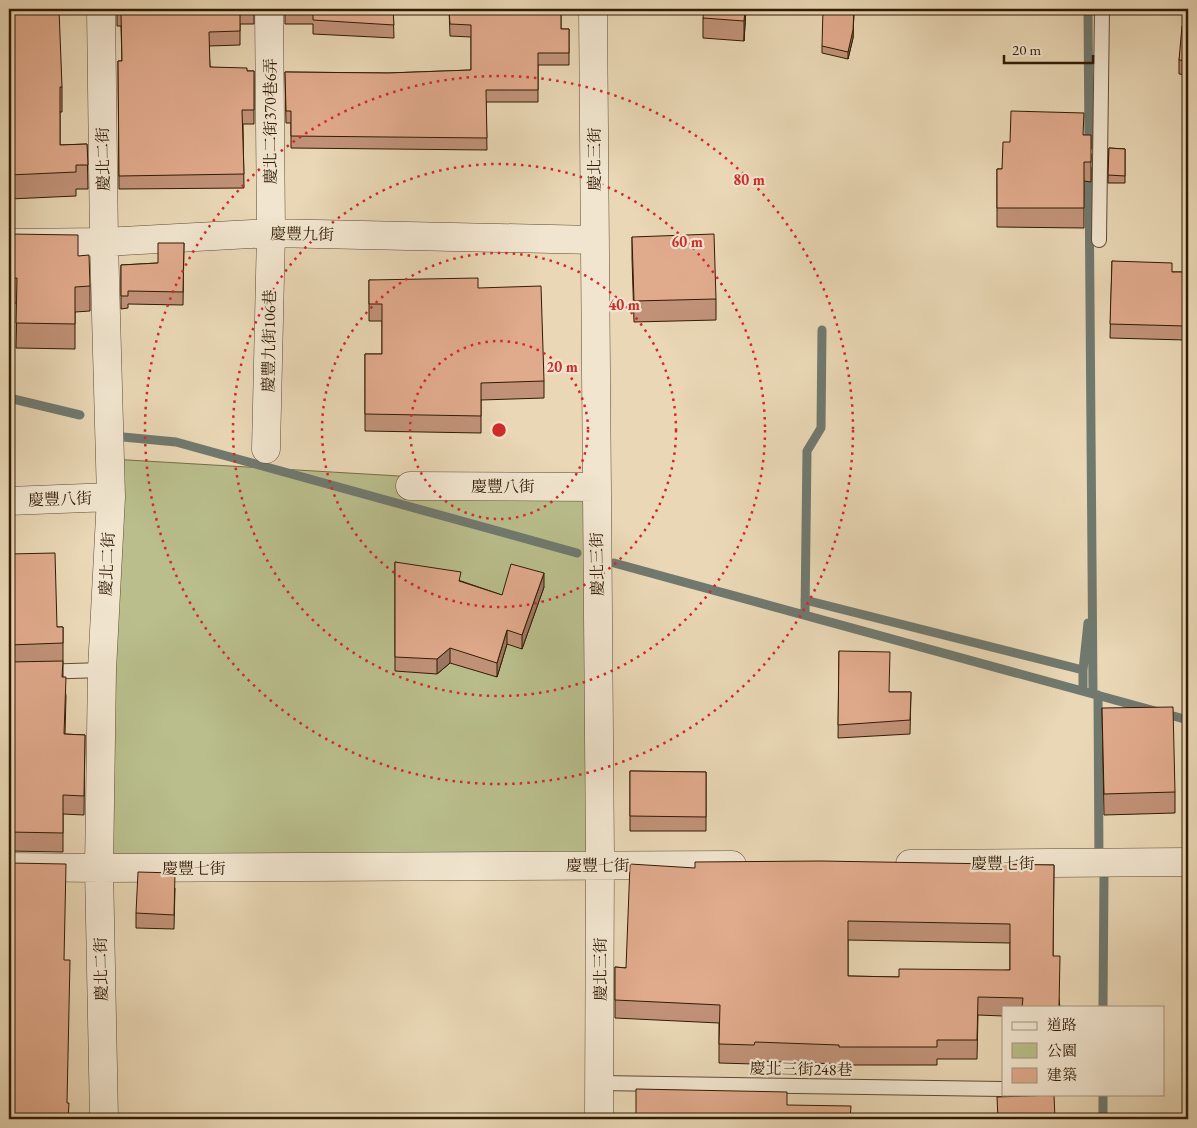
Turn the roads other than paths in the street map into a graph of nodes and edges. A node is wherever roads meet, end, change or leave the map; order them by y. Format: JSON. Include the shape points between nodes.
{"nodes":[{"id":1,"x":101,"y":9,"type":"edge"},
{"id":2,"x":269,"y":9,"type":"edge"},
{"id":3,"x":593,"y":9,"type":"edge"},
{"id":4,"x":1102,"y":9,"type":"edge"},
{"id":5,"x":271,"y":233,"type":"junction"},
{"id":6,"x":595,"y":240,"type":"junction"},
{"id":7,"x":1099,"y":240,"type":"dead end"},
{"id":8,"x":104,"y":242,"type":"junction"},
{"id":9,"x":9,"y":243,"type":"edge"},
{"id":10,"x":266,"y":449,"type":"dead end"},
{"id":11,"x":410,"y":486,"type":"dead end"},
{"id":12,"x":597,"y":487,"type":"junction"},
{"id":13,"x":111,"y":497,"type":"junction"},
{"id":14,"x":9,"y":501,"type":"edge"},
{"id":15,"x":102,"y":670,"type":"junction"},
{"id":16,"x":9,"y":673,"type":"edge"},
{"id":17,"x":1188,"y":862,"type":"edge"},
{"id":18,"x":759,"y":864,"type":"edge"},
{"id":19,"x":889,"y":864,"type":"edge"},
{"id":20,"x":600,"y":866,"type":"junction"},
{"id":21,"x":9,"y":867,"type":"edge"},
{"id":22,"x":99,"y":868,"type":"junction"},
{"id":23,"x":599,"y":1084,"type":"junction"},
{"id":24,"x":1002,"y":1089,"type":"edge"},
{"id":25,"x":104,"y":1119,"type":"edge"},
{"id":26,"x":599,"y":1119,"type":"edge"}],
"edges":[{"from":1,"to":8,"type":"street","name":"慶北二街"},
{"from":2,"to":5,"type":"street","name":"慶北二街370巷6弄"},
{"from":3,"to":6,"type":"street","name":"慶北三街"},
{"from":4,"to":7,"type":"lane"},
{"from":5,"to":6,"type":"street","name":"慶豐九街"},
{"from":5,"to":8,"type":"street","name":"慶豐九街"},
{"from":5,"to":10,"type":"street","name":"慶豐九街106巷"},
{"from":6,"to":12,"type":"street","name":"慶北三街"},
{"from":8,"to":9,"type":"street","name":"慶豐九街"},
{"from":8,"to":13,"type":"street","name":"慶北二街"},
{"from":11,"to":12,"type":"street","name":"慶豐八街"},
{"from":12,"to":20,"type":"street","name":"慶北三街"},
{"from":13,"to":14,"type":"street","name":"慶豐八街"},
{"from":13,"to":15,"type":"street","name":"慶北二街"},
{"from":15,"to":16,"type":"lane"},
{"from":15,"to":22,"type":"street","name":"慶北二街"},
{"from":17,"to":19,"type":"street","name":"慶豐七街"},
{"from":18,"to":20,"type":"street","name":"慶豐七街"},
{"from":20,"to":22,"type":"street","name":"慶豐七街"},
{"from":20,"to":23,"type":"street","name":"慶北三街"},
{"from":21,"to":22,"type":"street","name":"慶豐七街"},
{"from":22,"to":25,"type":"street","name":"慶北二街"},
{"from":23,"to":24,"type":"lane","name":"慶北三街248巷"},
{"from":23,"to":26,"type":"street","name":"慶北三街"}]}
